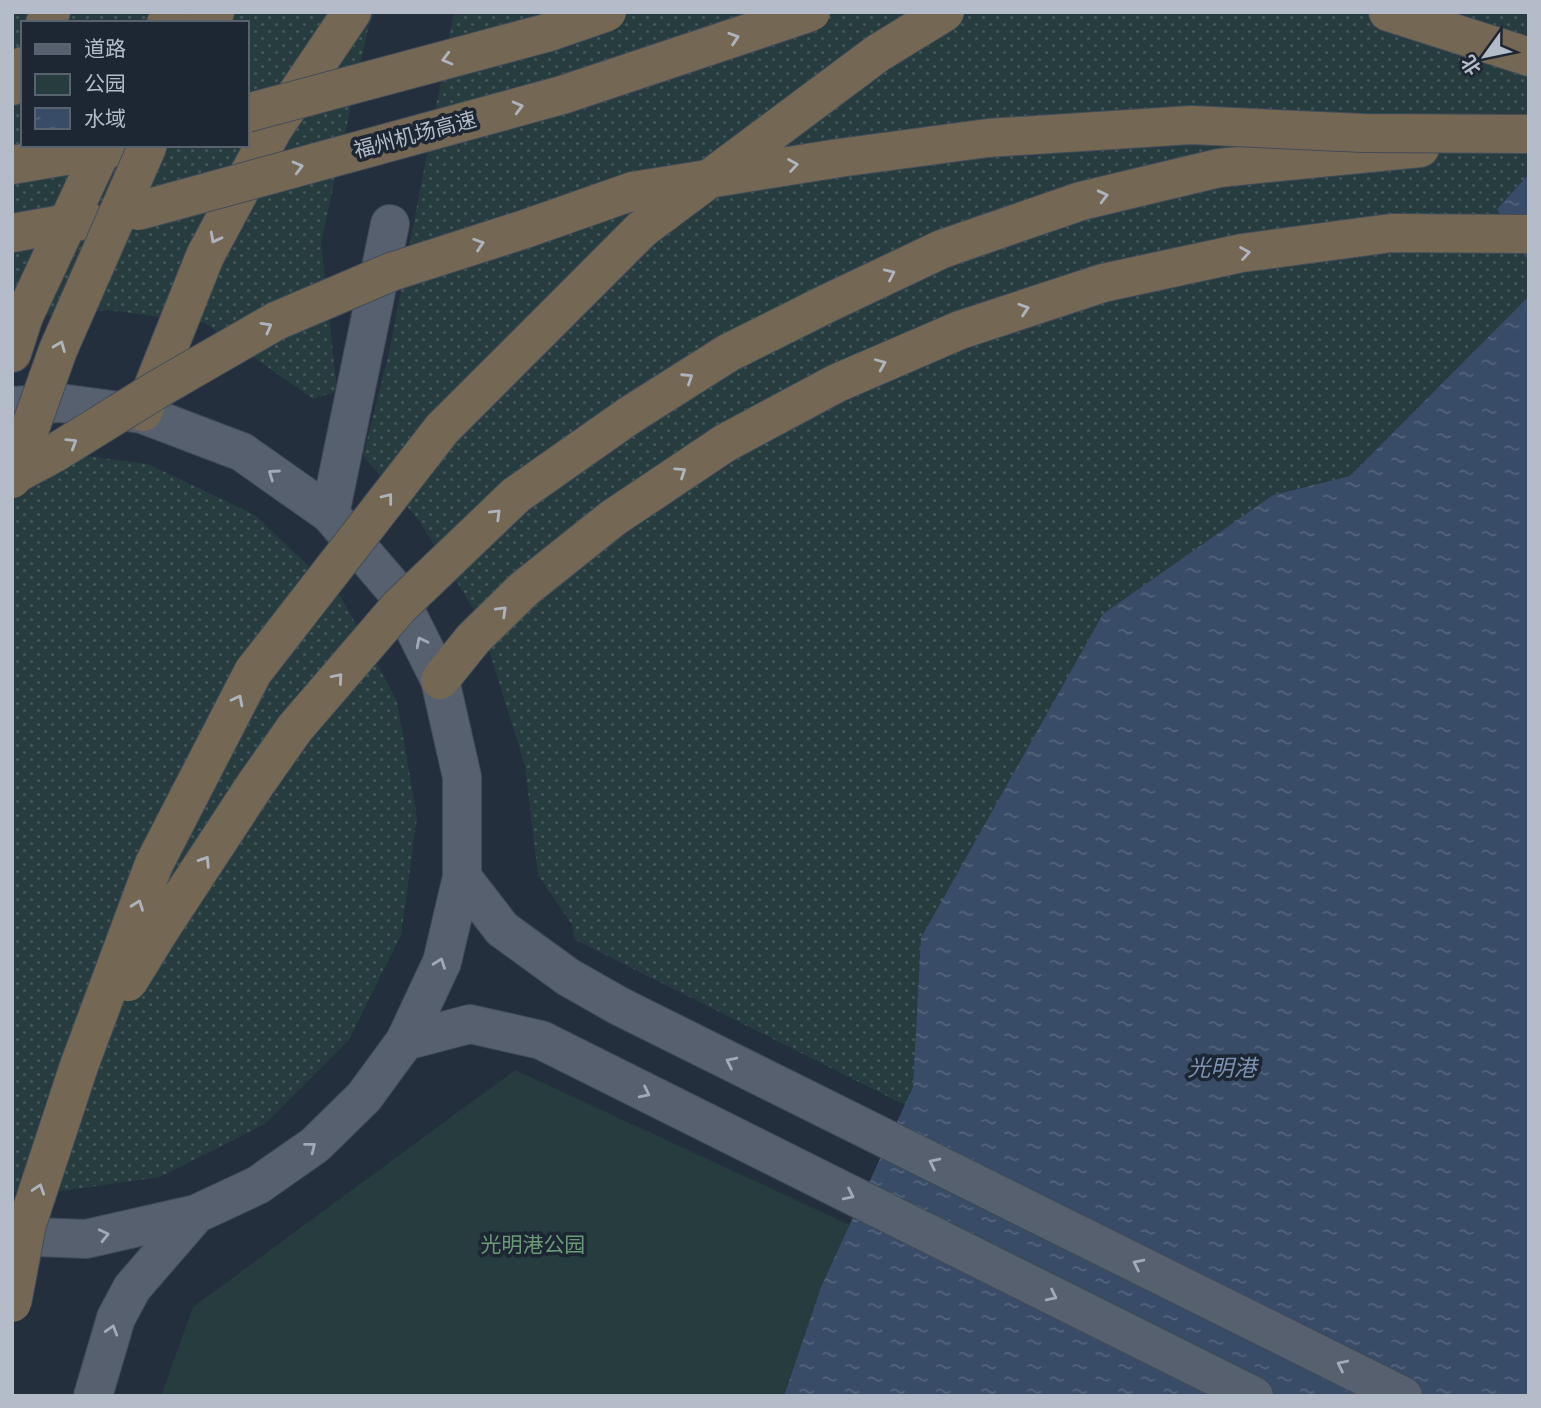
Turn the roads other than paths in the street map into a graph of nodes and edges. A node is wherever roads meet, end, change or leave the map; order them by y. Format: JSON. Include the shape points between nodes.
{"nodes":[{"id":1,"x":352,"y":12,"type":"edge"},
{"id":2,"x":607,"y":12,"type":"edge"},
{"id":3,"x":811,"y":12,"type":"edge"},
{"id":4,"x":945,"y":12,"type":"edge"},
{"id":5,"x":1388,"y":12,"type":"edge"},
{"id":6,"x":1529,"y":57,"type":"edge"},
{"id":7,"x":21,"y":70,"type":"edge"},
{"id":8,"x":12,"y":86,"type":"edge"},
{"id":9,"x":248,"y":113,"type":"edge"},
{"id":10,"x":1529,"y":134,"type":"edge"},
{"id":11,"x":1529,"y":145,"type":"edge"},
{"id":12,"x":103,"y":147,"type":"edge"},
{"id":13,"x":114,"y":147,"type":"edge"},
{"id":14,"x":147,"y":147,"type":"edge"},
{"id":15,"x":12,"y":165,"type":"edge"},
{"id":16,"x":1529,"y":222,"type":"edge"},
{"id":17,"x":390,"y":224,"type":"dead end"},
{"id":18,"x":12,"y":233,"type":"edge"},
{"id":19,"x":1391,"y":233,"type":"junction"},
{"id":20,"x":1529,"y":234,"type":"edge"},
{"id":21,"x":12,"y":353,"type":"edge"},
{"id":22,"x":12,"y":406,"type":"edge"},
{"id":23,"x":142,"y":414,"type":"junction"},
{"id":24,"x":12,"y":478,"type":"edge"},
{"id":25,"x":330,"y":514,"type":"junction"},
{"id":26,"x":440,"y":680,"type":"junction"},
{"id":27,"x":462,"y":877,"type":"junction"},
{"id":28,"x":405,"y":1041,"type":"junction"},
{"id":29,"x":79,"y":1066,"type":"junction"},
{"id":30,"x":196,"y":1214,"type":"junction"},
{"id":31,"x":12,"y":1236,"type":"edge"},
{"id":32,"x":12,"y":1303,"type":"edge"},
{"id":33,"x":93,"y":1396,"type":"edge"},
{"id":34,"x":1254,"y":1396,"type":"edge"},
{"id":35,"x":1403,"y":1396,"type":"edge"}],
"edges":[{"from":1,"to":23,"type":"highway","one_way":true,"via":[[273,129],[205,256]]},
{"from":2,"to":9,"type":"highway","one_way":true,"bridge":true,"via":[[546,33]]},
{"from":18,"to":3,"type":"highway","name":"福州机场高速","one_way":true,"bridge":true,"via":[[138,211],[562,95]]},
{"from":29,"to":4,"type":"highway","one_way":true,"bridge":true,"via":[[153,864],[253,672],[442,429],[642,229],[878,53]]},
{"from":5,"to":6,"type":"highway"},
{"from":7,"to":8,"type":"highway"},
{"from":24,"to":10,"type":"highway","one_way":true,"bridge":true,"via":[[276,321],[391,272],[633,191],[988,138],[1191,125]]},
{"from":29,"to":11,"type":"highway","one_way":true,"bridge":true,"via":[[159,930],[255,785],[398,607],[516,495],[630,415],[728,353],[942,249],[1081,201],[1220,168],[1400,149]]},
{"from":12,"to":21,"type":"highway","via":[[24,316]]},
{"from":13,"to":15,"type":"highway"},
{"from":24,"to":14,"type":"highway","one_way":true,"bridge":true,"via":[[58,350]]},
{"from":16,"to":19,"type":"highway"},
{"from":17,"to":25,"type":"main road"},
{"from":19,"to":20,"type":"highway"},
{"from":26,"to":19,"type":"highway","one_way":true,"via":[[473,639],[524,589],[624,510],[736,437],[837,383],[960,330],[1103,283],[1242,253]]},
{"from":22,"to":23,"type":"main road","via":[[60,403]]},
{"from":25,"to":23,"type":"main road","one_way":true,"via":[[242,452]]},
{"from":26,"to":25,"type":"main road","one_way":true,"via":[[395,590]]},
{"from":26,"to":27,"type":"main road","via":[[462,777]]},
{"from":28,"to":27,"type":"main road","one_way":true,"via":[[442,962]]},
{"from":35,"to":27,"type":"main road","one_way":true,"via":[[619,1006],[502,929]]},
{"from":30,"to":28,"type":"main road","one_way":true,"via":[[258,1185],[315,1145],[364,1097]]},
{"from":28,"to":34,"type":"main road","one_way":true,"via":[[470,1024],[541,1040]]},
{"from":32,"to":29,"type":"highway","one_way":true,"bridge":true,"via":[[27,1224]]},
{"from":31,"to":30,"type":"main road","one_way":true,"via":[[86,1239]]},
{"from":33,"to":30,"type":"main road","one_way":true,"via":[[116,1318],[132,1288]]}]}
